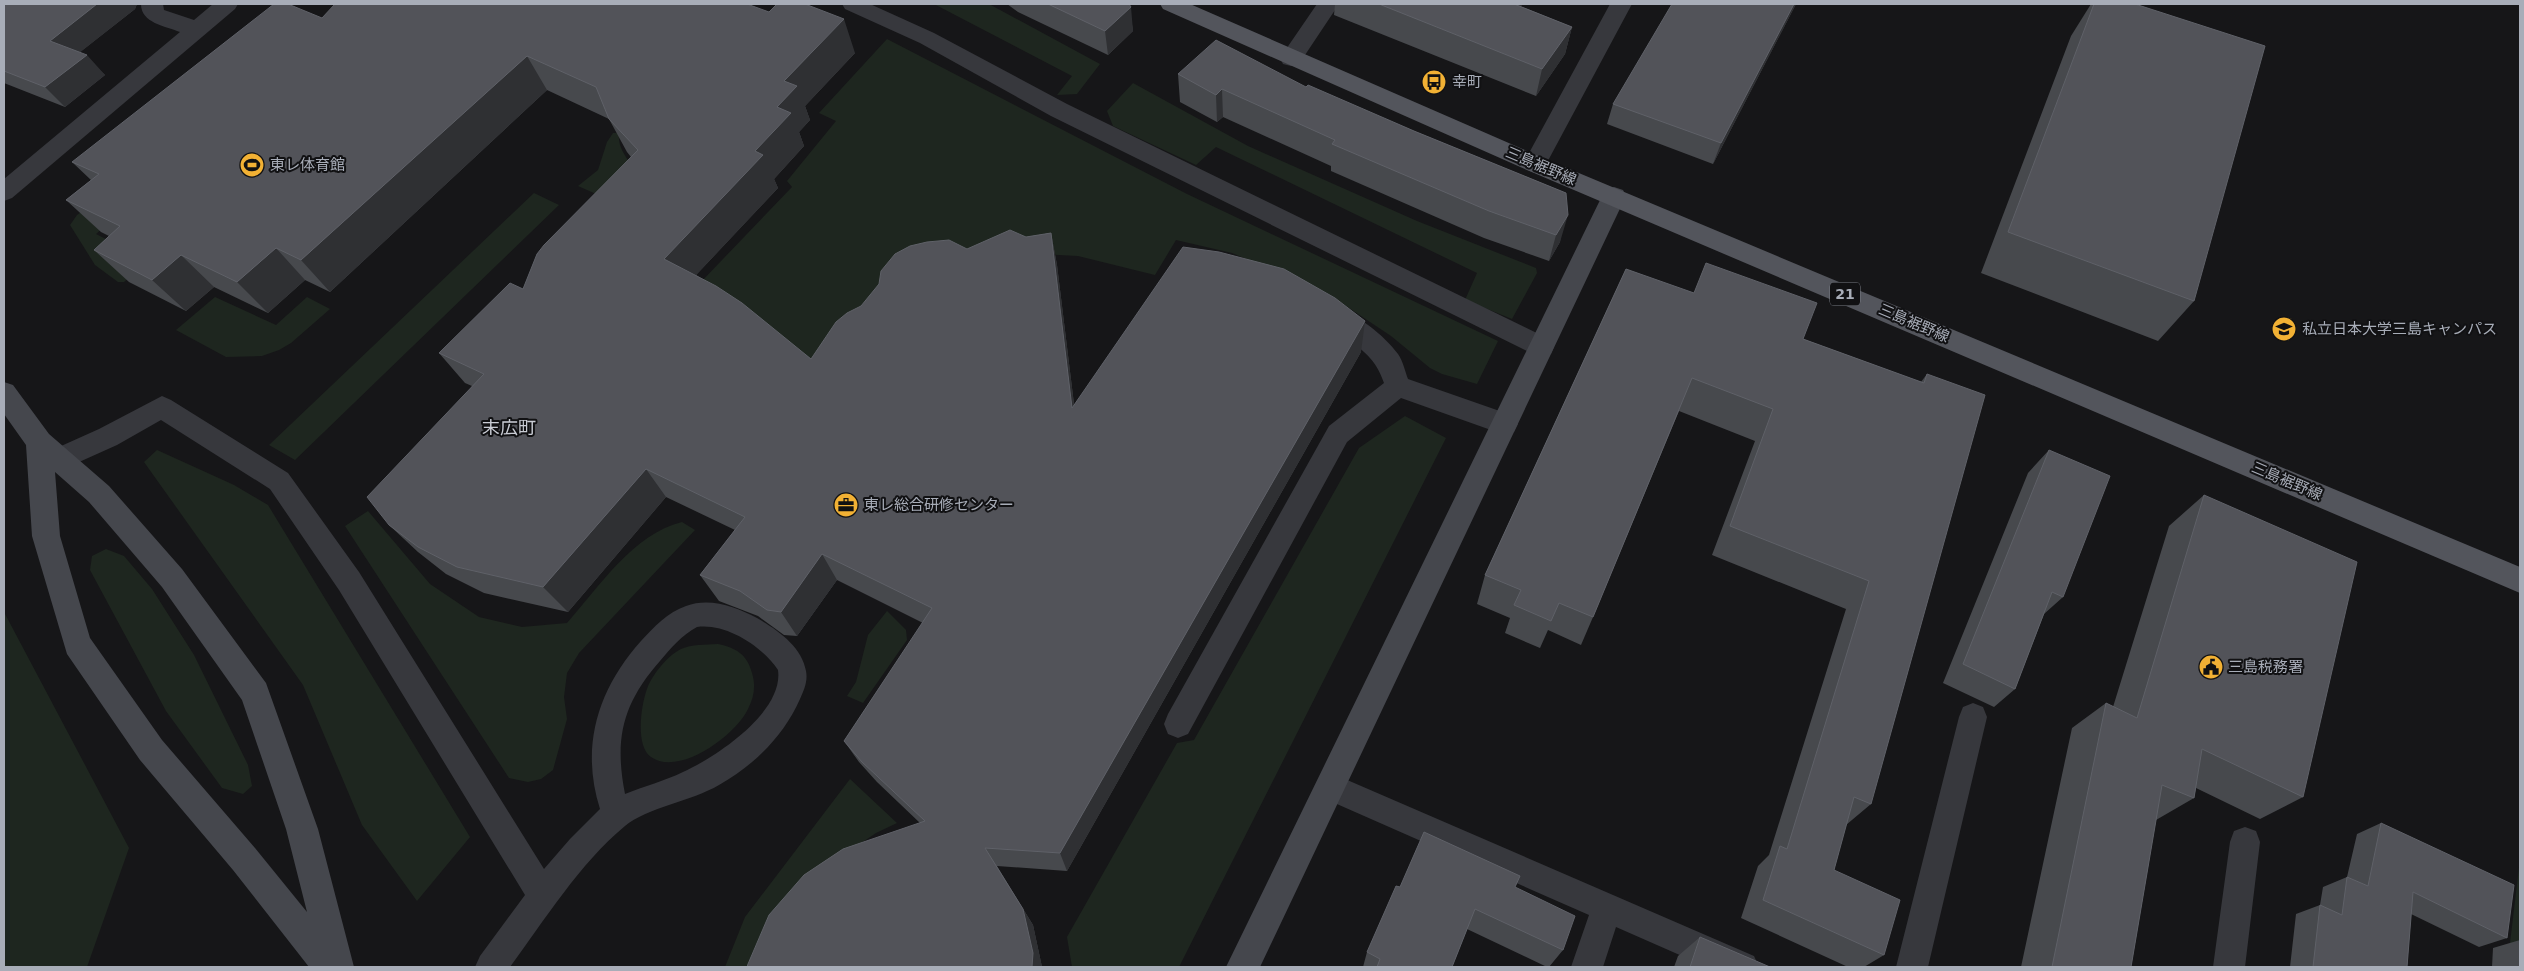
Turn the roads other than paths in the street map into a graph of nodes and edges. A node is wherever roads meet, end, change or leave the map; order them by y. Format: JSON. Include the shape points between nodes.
{"nodes":[{"id":1,"x":152,"y":4,"type":"edge"},
{"id":2,"x":227,"y":4,"type":"edge"},
{"id":3,"x":852,"y":4,"type":"edge"},
{"id":4,"x":1171,"y":4,"type":"edge"},
{"id":5,"x":1328,"y":4,"type":"edge"},
{"id":6,"x":1621,"y":4,"type":"edge"},
{"id":7,"x":196,"y":29,"type":"junction"},
{"id":8,"x":1291,"y":58,"type":"junction"},
{"id":9,"x":1535,"y":164,"type":"junction"},
{"id":10,"x":4,"y":192,"type":"edge"},
{"id":11,"x":1614,"y":196,"type":"junction"},
{"id":12,"x":1319,"y":307,"type":"edge"},
{"id":13,"x":1542,"y":347,"type":"junction"},
{"id":14,"x":1398,"y":386,"type":"junction"},
{"id":15,"x":4,"y":393,"type":"edge"},
{"id":16,"x":1505,"y":424,"type":"junction"},
{"id":17,"x":49,"y":451,"type":"junction"},
{"id":18,"x":2520,"y":580,"type":"edge"},
{"id":19,"x":1973,"y":717,"type":"dead end"},
{"id":20,"x":1178,"y":724,"type":"dead end"},
{"id":21,"x":1331,"y":787,"type":"junction"},
{"id":22,"x":616,"y":814,"type":"junction"},
{"id":23,"x":2245,"y":842,"type":"dead end"},
{"id":24,"x":544,"y":897,"type":"junction"},
{"id":25,"x":1607,"y":907,"type":"junction"},
{"id":26,"x":330,"y":967,"type":"edge"},
{"id":27,"x":337,"y":967,"type":"edge"},
{"id":28,"x":491,"y":967,"type":"edge"},
{"id":29,"x":1242,"y":967,"type":"edge"},
{"id":30,"x":1587,"y":967,"type":"edge"},
{"id":31,"x":1743,"y":967,"type":"edge"},
{"id":32,"x":1912,"y":967,"type":"edge"},
{"id":33,"x":2229,"y":967,"type":"edge"}],
"edges":[{"from":1,"to":7,"type":"street","via":[[156,15]]},
{"from":2,"to":7,"type":"street"},
{"from":3,"to":13,"type":"lane","via":[[927,38],[1059,110]]},
{"from":4,"to":8,"type":"main road","name":"三島裾野線","number":"21"},
{"from":5,"to":8,"type":"street"},
{"from":6,"to":9,"type":"street"},
{"from":7,"to":10,"type":"street"},
{"from":8,"to":9,"type":"main road","name":"三島裾野線","number":"21"},
{"from":9,"to":11,"type":"main road","name":"三島裾野線","number":"21"},
{"from":11,"to":13,"type":"street"},
{"from":11,"to":18,"type":"main road","name":"三島裾野線","number":"21"},
{"from":12,"to":14,"type":"lane","via":[[1369,341],[1389,362]]},
{"from":13,"to":16,"type":"street"},
{"from":14,"to":16,"type":"lane"},
{"from":14,"to":20,"type":"lane","via":[[1338,434]]},
{"from":15,"to":17,"type":"street"},
{"from":16,"to":21,"type":"street"},
{"from":17,"to":24,"type":"lane","via":[[108,437],[162,408],[278,481],[349,581]]},
{"from":17,"to":26,"type":"street","via":[[46,536],[77,644],[151,750]]},
{"from":17,"to":27,"type":"street","via":[[99,494],[172,578],[255,693],[302,829]]},
{"from":19,"to":32,"type":"lane"},
{"from":21,"to":25,"type":"lane"},
{"from":21,"to":29,"type":"street"},
{"from":22,"to":22,"type":"lane","via":[[695,783],[734,759],[779,714],[793,682],[790,662],[776,647],[744,624],[719,616],[692,616],[668,633],[645,656],[620,691],[609,728],[609,797]]},
{"from":22,"to":24,"type":"lane","via":[[582,848]]},
{"from":23,"to":33,"type":"lane"},
{"from":24,"to":28,"type":"lane"},
{"from":25,"to":30,"type":"lane"},
{"from":25,"to":31,"type":"lane"}]}
